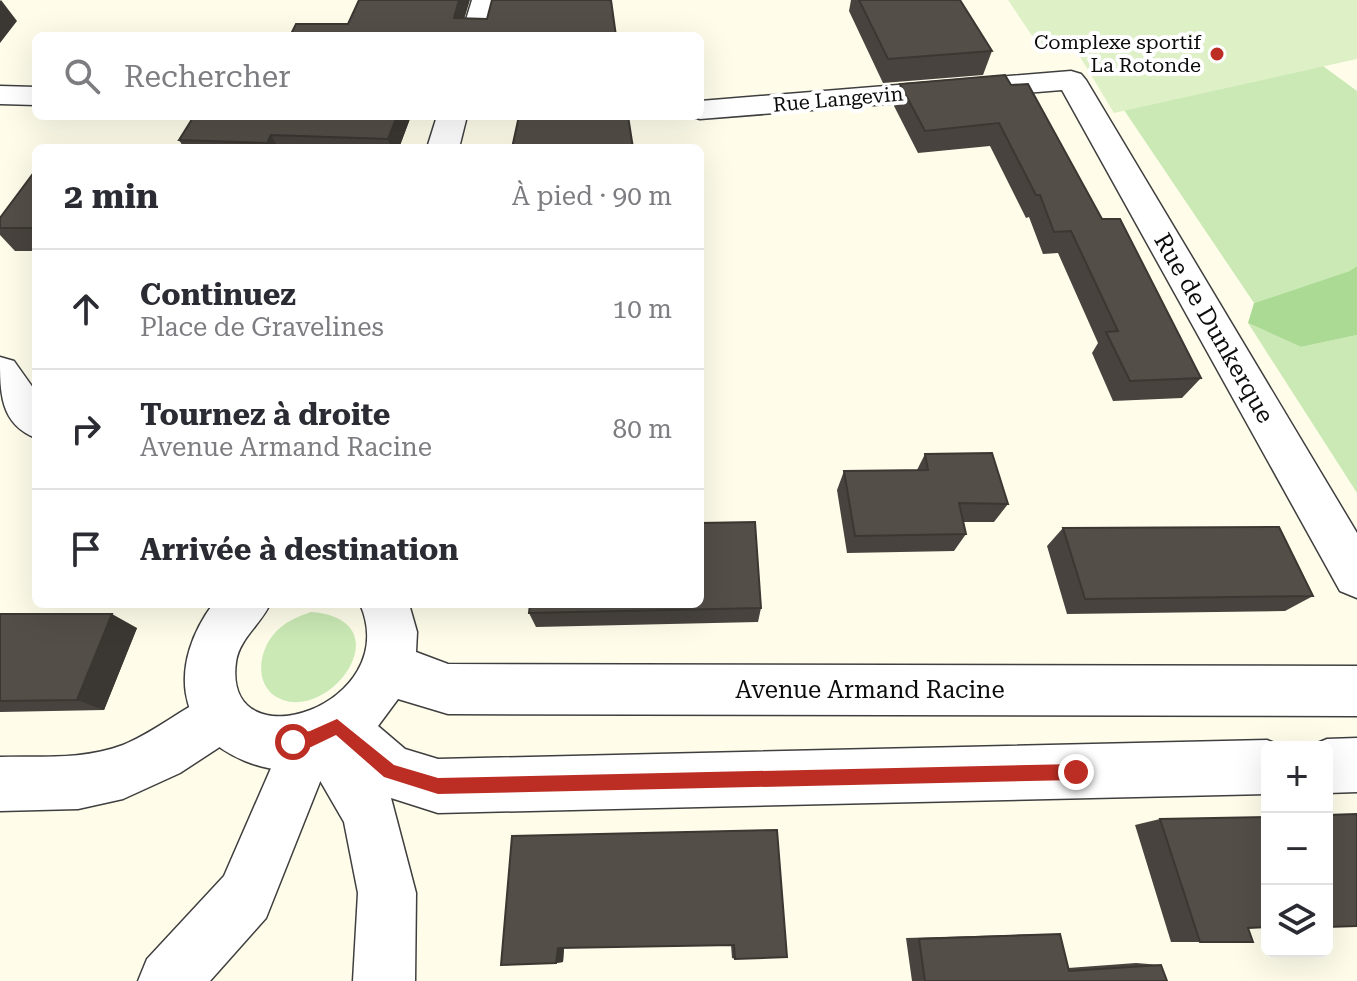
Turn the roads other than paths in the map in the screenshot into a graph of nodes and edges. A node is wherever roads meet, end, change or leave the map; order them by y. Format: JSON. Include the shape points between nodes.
{"nodes":[{"id":1,"x":485,"y":0,"type":"edge"},
{"id":2,"x":476,"y":32,"type":"edge"},
{"id":3,"x":1071,"y":80,"type":"joint"},
{"id":4,"x":0,"y":95,"type":"edge"},
{"id":5,"x":32,"y":96,"type":"edge"},
{"id":6,"x":704,"y":110,"type":"edge"},
{"id":7,"x":451,"y":120,"type":"edge"},
{"id":8,"x":444,"y":144,"type":"edge"},
{"id":9,"x":0,"y":372,"type":"edge"},
{"id":10,"x":32,"y":416,"type":"edge"},
{"id":11,"x":1357,"y":576,"type":"edge"},
{"id":12,"x":243,"y":608,"type":"edge"},
{"id":13,"x":386,"y":608,"type":"edge"},
{"id":14,"x":386,"y":672,"type":"junction"},
{"id":15,"x":1357,"y":691,"type":"edge"},
{"id":16,"x":220,"y":717,"type":"junction"},
{"id":17,"x":324,"y":733,"type":"junction"},
{"id":18,"x":1357,"y":765,"type":"edge"},
{"id":19,"x":1333,"y":766,"type":"edge"},
{"id":20,"x":1261,"y":767,"type":"edge"},
{"id":21,"x":0,"y":784,"type":"edge"},
{"id":22,"x":169,"y":981,"type":"edge"},
{"id":23,"x":384,"y":981,"type":"edge"}],
"edges":[{"from":1,"to":2,"type":"street"},
{"from":3,"to":6,"type":"street","name":"Rue Langevin"},
{"from":3,"to":11,"type":"street","name":"Rue de Dunkerque"},
{"from":4,"to":5,"type":"street"},
{"from":7,"to":8,"type":"street"},
{"from":9,"to":10,"type":"street"},
{"from":12,"to":16,"type":"street","via":[[224,630],[208,676]]},
{"from":13,"to":14,"type":"street","via":[[394,641]]},
{"from":14,"to":15,"type":"street","name":"Avenue Armand Racine","via":[[448,689]]},
{"from":14,"to":17,"type":"street","via":[[367,702]]},
{"from":16,"to":17,"type":"street","via":[[244,736],[275,744]]},
{"from":16,"to":21,"type":"street","via":[[121,773],[73,783]]},
{"from":17,"to":20,"type":"street","via":[[390,771],[438,786]]},
{"from":17,"to":22,"type":"street","via":[[245,897]]},
{"from":17,"to":23,"type":"street","via":[[370,814],[387,893]]},
{"from":18,"to":19,"type":"street"}]}
